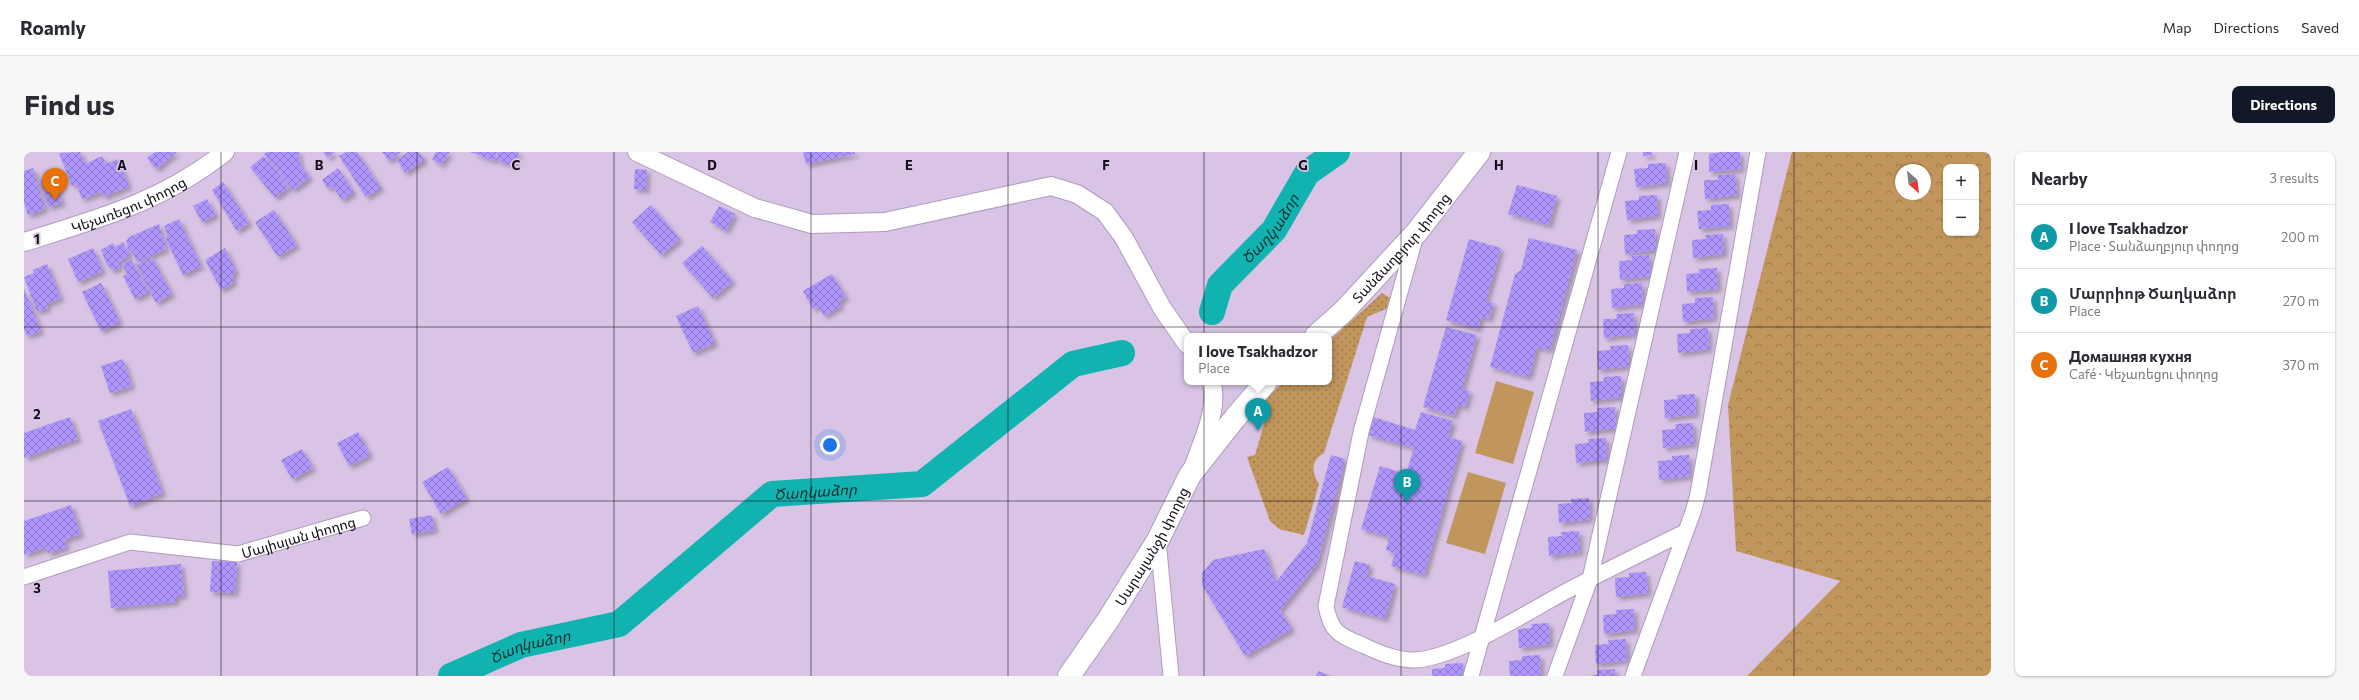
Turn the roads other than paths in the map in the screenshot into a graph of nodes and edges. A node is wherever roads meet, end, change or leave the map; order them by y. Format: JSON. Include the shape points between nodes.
{"nodes":[{"id":1,"x":225,"y":152,"type":"edge"},
{"id":2,"x":637,"y":152,"type":"edge"},
{"id":3,"x":1479,"y":152,"type":"edge"},
{"id":4,"x":1619,"y":152,"type":"edge"},
{"id":5,"x":1687,"y":152,"type":"edge"},
{"id":6,"x":1758,"y":152,"type":"edge"},
{"id":7,"x":1417,"y":232,"type":"junction"},
{"id":8,"x":24,"y":242,"type":"edge"},
{"id":9,"x":1319,"y":333,"type":"edge"},
{"id":10,"x":1184,"y":340,"type":"edge"},
{"id":11,"x":1212,"y":385,"type":"edge"},
{"id":12,"x":1263,"y":385,"type":"edge"},
{"id":13,"x":1190,"y":475,"type":"junction"},
{"id":14,"x":363,"y":518,"type":"dead end"},
{"id":15,"x":1685,"y":532,"type":"junction"},
{"id":16,"x":1158,"y":540,"type":"junction"},
{"id":17,"x":24,"y":576,"type":"edge"},
{"id":18,"x":1590,"y":579,"type":"junction"},
{"id":19,"x":1483,"y":636,"type":"junction"},
{"id":20,"x":1069,"y":676,"type":"edge"},
{"id":21,"x":1171,"y":676,"type":"edge"},
{"id":22,"x":1471,"y":676,"type":"edge"},
{"id":23,"x":1555,"y":676,"type":"edge"},
{"id":24,"x":1633,"y":676,"type":"edge"}],
"edges":[{"from":1,"to":8,"type":"street","name":"Կեչառեցու փողոց","via":[[166,192],[123,211]]},
{"from":2,"to":10,"type":"street","via":[[755,208],[812,224],[885,222],[1051,186],[1077,194],[1105,212],[1124,238],[1162,308]]},
{"from":3,"to":7,"type":"main road","name":"Տանձաղբյուր փողոց"},
{"from":4,"to":19,"type":"street"},
{"from":5,"to":18,"type":"street"},
{"from":6,"to":15,"type":"street","via":[[1698,494]]},
{"from":7,"to":9,"type":"main road","name":"Տանձաղբյուր փողոց","via":[[1344,311]]},
{"from":7,"to":19,"type":"street","via":[[1361,432],[1326,606],[1330,622],[1339,634],[1392,658],[1415,660],[1442,654]]},
{"from":11,"to":13,"type":"street","via":[[1213,405]]},
{"from":12,"to":13,"type":"main road","name":"Սարալանջի փողոց"},
{"from":13,"to":16,"type":"main road","name":"Սարալանջի փողոց"},
{"from":14,"to":17,"type":"street","name":"Մայիսյան փողոց","via":[[238,554],[130,542]]},
{"from":15,"to":18,"type":"street"},
{"from":15,"to":24,"type":"street"},
{"from":16,"to":20,"type":"main road","name":"Սարալանջի փողոց"},
{"from":16,"to":21,"type":"street"},
{"from":18,"to":19,"type":"street"},
{"from":18,"to":23,"type":"street"},
{"from":19,"to":22,"type":"street"}]}
